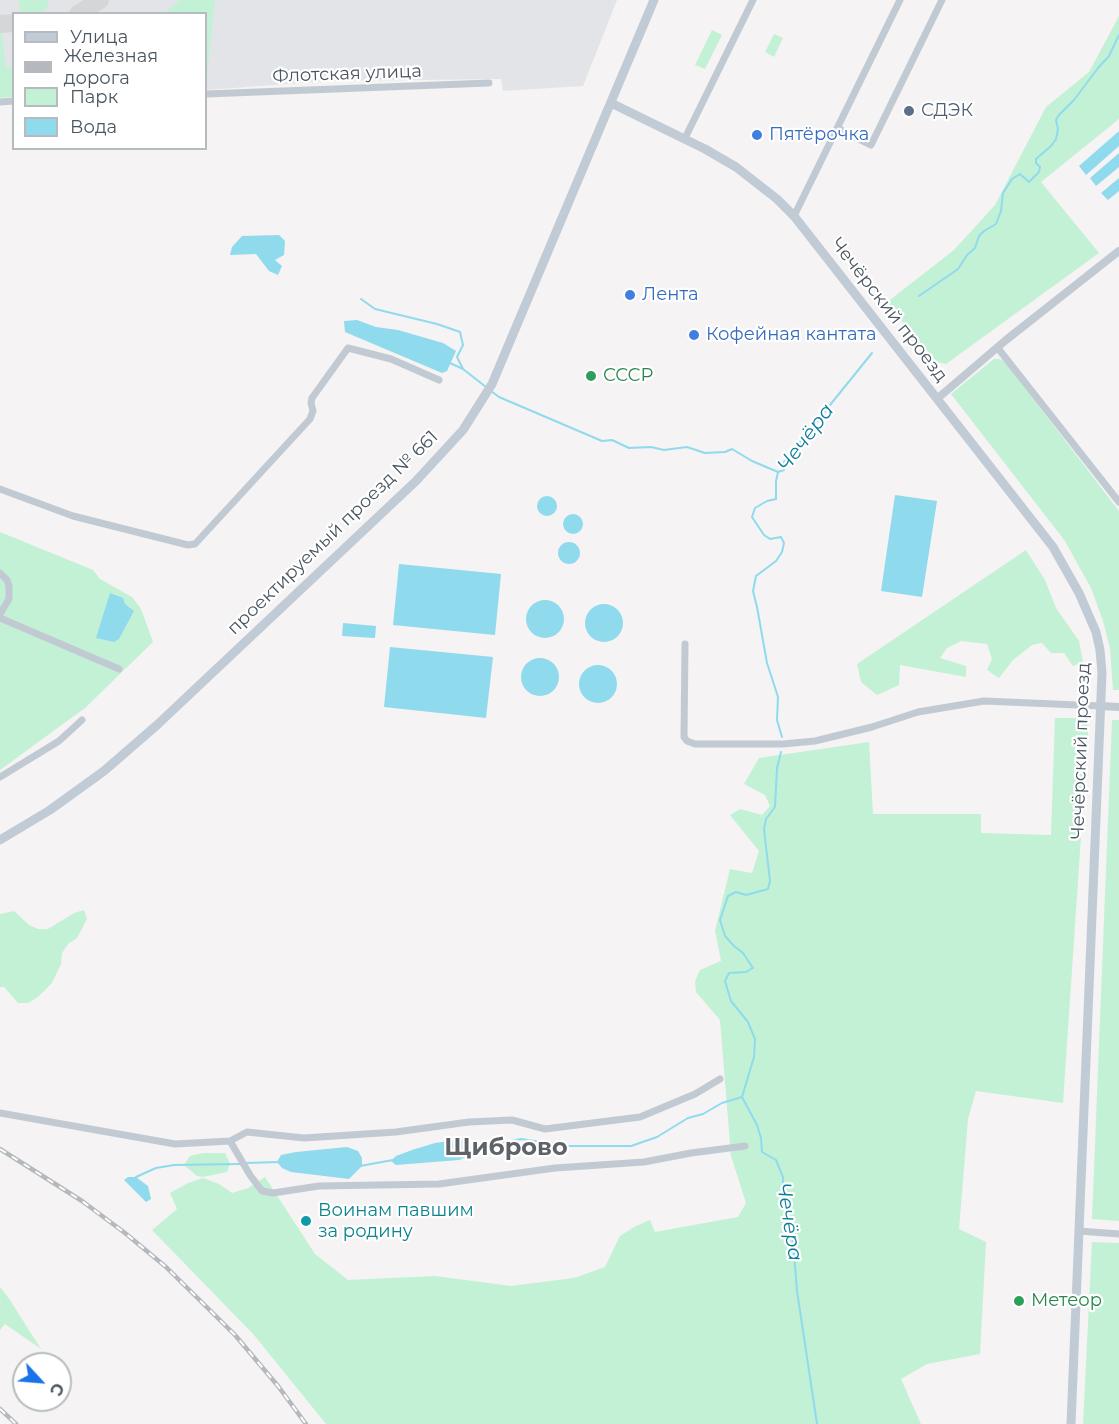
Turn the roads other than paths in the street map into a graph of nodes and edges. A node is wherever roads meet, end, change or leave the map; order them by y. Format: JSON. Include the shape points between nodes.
{"nodes":[{"id":1,"x":654,"y":0,"type":"edge"},
{"id":2,"x":753,"y":0,"type":"edge"},
{"id":3,"x":900,"y":0,"type":"edge"},
{"id":4,"x":942,"y":0,"type":"edge"},
{"id":5,"x":489,"y":82,"type":"dead end"},
{"id":6,"x":207,"y":94,"type":"edge"},
{"id":7,"x":611,"y":104,"type":"junction"},
{"id":8,"x":837,"y":128,"type":"junction"},
{"id":9,"x":685,"y":138,"type":"junction"},
{"id":10,"x":794,"y":216,"type":"junction"},
{"id":11,"x":1119,"y":252,"type":"edge"},
{"id":12,"x":997,"y":347,"type":"junction"},
{"id":13,"x":439,"y":380,"type":"dead end"},
{"id":14,"x":938,"y":398,"type":"junction"},
{"id":15,"x":0,"y":489,"type":"edge"},
{"id":16,"x":1119,"y":502,"type":"edge"},
{"id":17,"x":0,"y":573,"type":"edge"},
{"id":18,"x":0,"y":616,"type":"edge"},
{"id":19,"x":686,"y":644,"type":"dead end"},
{"id":20,"x":119,"y":669,"type":"dead end"},
{"id":21,"x":1101,"y":706,"type":"junction"},
{"id":22,"x":1119,"y":707,"type":"edge"},
{"id":23,"x":82,"y":720,"type":"dead end"},
{"id":24,"x":0,"y":777,"type":"edge"},
{"id":25,"x":0,"y":840,"type":"edge"},
{"id":26,"x":720,"y":1079,"type":"dead end"},
{"id":27,"x":0,"y":1113,"type":"edge"},
{"id":28,"x":230,"y":1141,"type":"junction"},
{"id":29,"x":745,"y":1146,"type":"dead end"},
{"id":30,"x":1079,"y":1231,"type":"junction"},
{"id":31,"x":1119,"y":1234,"type":"edge"},
{"id":32,"x":1071,"y":1424,"type":"edge"}],
"edges":[{"from":1,"to":7,"type":"main road","name":"проектируемый проезд № 661"},
{"from":2,"to":9,"type":"street"},
{"from":3,"to":8,"type":"street"},
{"from":4,"to":8,"type":"street","via":[[871,145]]},
{"from":5,"to":6,"type":"street","name":"Флотская улица"},
{"from":7,"to":9,"type":"main road","name":"Чечёрский проезд"},
{"from":7,"to":25,"type":"main road","name":"проектируемый проезд № 661","via":[[492,384],[463,430],[416,481],[157,725],[104,771]]},
{"from":8,"to":10,"type":"street"},
{"from":9,"to":10,"type":"main road","name":"Чечёрский проезд","via":[[736,167]]},
{"from":10,"to":14,"type":"main road","name":"Чечёрский проезд"},
{"from":11,"to":12,"type":"street"},
{"from":12,"to":14,"type":"street"},
{"from":12,"to":16,"type":"street"},
{"from":13,"to":15,"type":"street","via":[[391,359],[348,348],[312,398],[310,419],[195,544],[73,516]]},
{"from":14,"to":21,"type":"main road","name":"Чечёрский проезд","via":[[1053,547],[1079,592],[1100,650]]},
{"from":17,"to":18,"type":"street","via":[[7,580],[9,599]]},
{"from":18,"to":20,"type":"street"},
{"from":19,"to":21,"type":"street","via":[[684,737],[695,744],[741,746],[815,741],[918,712],[984,701]]},
{"from":21,"to":22,"type":"street"},
{"from":21,"to":30,"type":"main road","name":"Чечёрский проезд"},
{"from":23,"to":24,"type":"street","via":[[59,741]]},
{"from":26,"to":28,"type":"street","via":[[640,1117],[576,1126],[545,1129],[512,1120],[304,1138],[247,1132]]},
{"from":27,"to":28,"type":"street","via":[[175,1144]]},
{"from":28,"to":29,"type":"street","via":[[262,1191],[273,1193],[319,1186],[439,1184],[555,1168],[644,1162]]},
{"from":30,"to":31,"type":"street"},
{"from":30,"to":32,"type":"main road","name":"Чечёрский проезд"}]}
